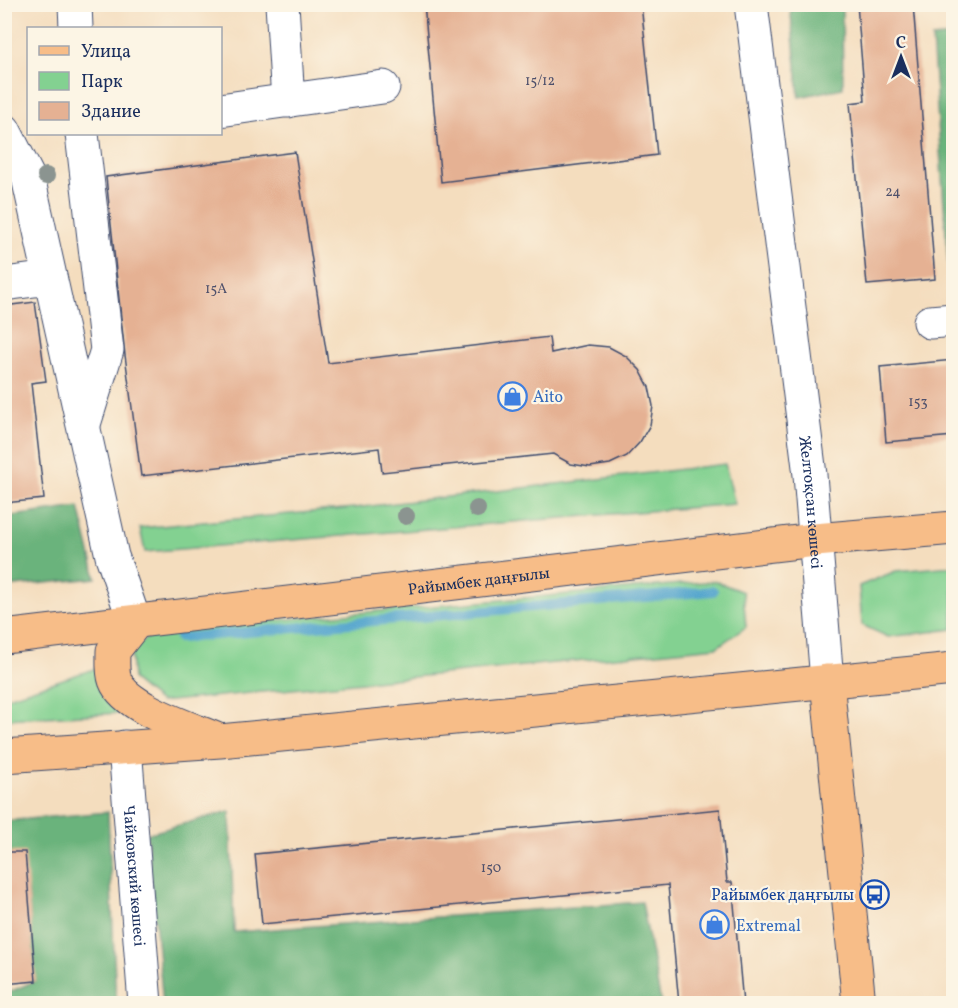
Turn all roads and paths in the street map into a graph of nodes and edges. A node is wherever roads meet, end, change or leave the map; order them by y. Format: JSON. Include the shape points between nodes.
{"nodes":[{"id":1,"x":75,"y":4,"type":"edge"},
{"id":2,"x":282,"y":4,"type":"edge"},
{"id":3,"x":751,"y":4,"type":"edge"},
{"id":4,"x":76,"y":27,"type":"edge"},
{"id":5,"x":383,"y":87,"type":"dead end"},
{"id":6,"x":288,"y":100,"type":"junction"},
{"id":7,"x":222,"y":110,"type":"edge"},
{"id":8,"x":4,"y":130,"type":"edge"},
{"id":9,"x":82,"y":135,"type":"edge"},
{"id":10,"x":50,"y":278,"type":"junction"},
{"id":11,"x":4,"y":284,"type":"edge"},
{"id":12,"x":83,"y":427,"type":"junction"},
{"id":13,"x":954,"y":528,"type":"edge"},
{"id":14,"x":815,"y":540,"type":"junction"},
{"id":15,"x":135,"y":623,"type":"junction"},
{"id":16,"x":4,"y":637,"type":"edge"},
{"id":17,"x":954,"y":669,"type":"edge"},
{"id":18,"x":827,"y":681,"type":"junction"},
{"id":19,"x":220,"y":741,"type":"junction"},
{"id":20,"x":126,"y":747,"type":"junction"},
{"id":21,"x":4,"y":756,"type":"edge"},
{"id":22,"x":145,"y":1004,"type":"edge"},
{"id":23,"x":859,"y":1004,"type":"edge"}],
"edges":[{"from":1,"to":4,"type":"street"},
{"from":2,"to":6,"type":"street"},
{"from":3,"to":14,"type":"street","name":"Желтоқсан көшесі"},
{"from":5,"to":6,"type":"street"},
{"from":6,"to":7,"type":"street"},
{"from":8,"to":10,"type":"street","via":[[28,177]]},
{"from":9,"to":12,"type":"street","via":[[107,350]]},
{"from":10,"to":11,"type":"street"},
{"from":10,"to":12,"type":"street"},
{"from":12,"to":15,"type":"street","via":[[112,556]]},
{"from":13,"to":14,"type":"main road","name":"Райымбек даңғылы"},
{"from":14,"to":15,"type":"main road","name":"Райымбек даңғылы"},
{"from":14,"to":18,"type":"street","name":"Желтоқсан көшесі"},
{"from":15,"to":16,"type":"main road","name":"Райымбек даңғылы"},
{"from":15,"to":19,"type":"main road","via":[[113,651],[115,680],[127,697]]},
{"from":17,"to":18,"type":"main road"},
{"from":18,"to":19,"type":"main road"},
{"from":18,"to":23,"type":"main road","name":"Желтоқсан көшесі"},
{"from":19,"to":20,"type":"main road"},
{"from":20,"to":21,"type":"main road"},
{"from":20,"to":22,"type":"street","name":"Чайковский көшесі"}]}
